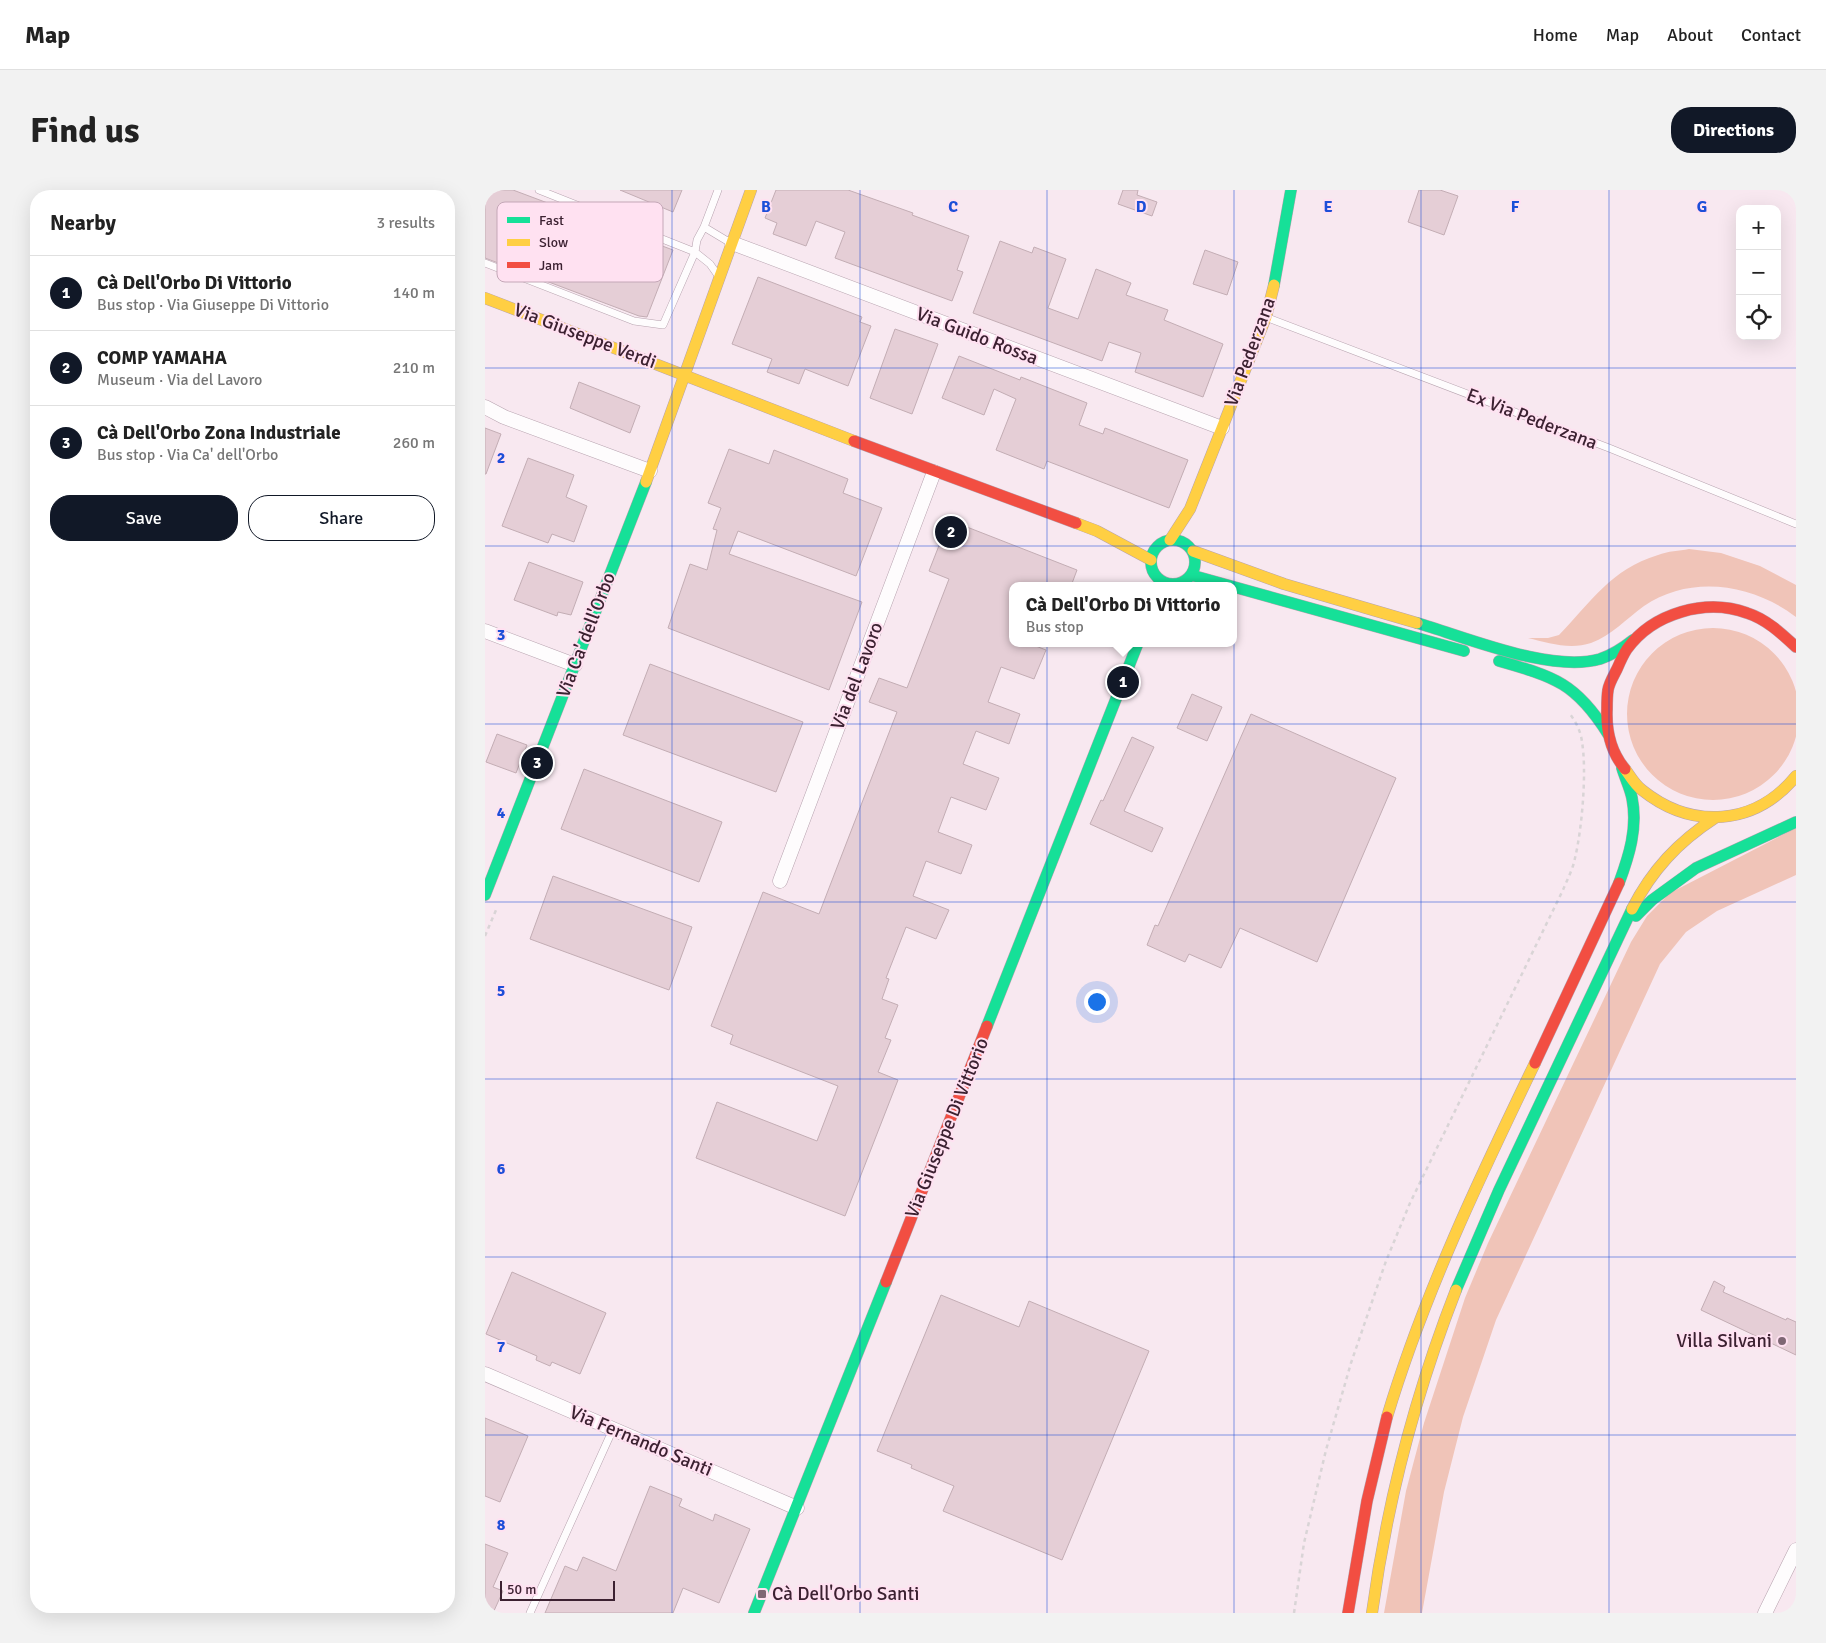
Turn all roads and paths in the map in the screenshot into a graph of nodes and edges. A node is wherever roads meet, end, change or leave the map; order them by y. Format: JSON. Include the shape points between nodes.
{"nodes":[{"id":1,"x":539,"y":190,"type":"edge"},
{"id":2,"x":717,"y":190,"type":"edge"},
{"id":3,"x":751,"y":190,"type":"edge"},
{"id":4,"x":1291,"y":190,"type":"edge"},
{"id":5,"x":569,"y":202,"type":"edge"},
{"id":6,"x":704,"y":227,"type":"junction"},
{"id":7,"x":663,"y":239,"type":"edge"},
{"id":8,"x":732,"y":243,"type":"junction"},
{"id":9,"x":695,"y":252,"type":"junction"},
{"id":10,"x":485,"y":263,"type":"edge"},
{"id":11,"x":497,"y":268,"type":"edge"},
{"id":12,"x":719,"y":277,"type":"junction"},
{"id":13,"x":534,"y":282,"type":"edge"},
{"id":14,"x":485,"y":298,"type":"edge"},
{"id":15,"x":1266,"y":318,"type":"junction"},
{"id":16,"x":685,"y":374,"type":"junction"},
{"id":17,"x":485,"y":407,"type":"edge"},
{"id":18,"x":1222,"y":428,"type":"junction"},
{"id":19,"x":650,"y":471,"type":"junction"},
{"id":20,"x":934,"y":472,"type":"junction"},
{"id":21,"x":1190,"y":509,"type":"junction"},
{"id":22,"x":1796,"y":524,"type":"edge"},
{"id":23,"x":1097,"y":531,"type":"junction"},
{"id":24,"x":1166,"y":542,"type":"junction"},
{"id":25,"x":1190,"y":548,"type":"junction"},
{"id":26,"x":1151,"y":560,"type":"junction"},
{"id":27,"x":1191,"y":575,"type":"junction"},
{"id":28,"x":1155,"y":581,"type":"edge"},
{"id":29,"x":1180,"y":582,"type":"edge"},
{"id":30,"x":1218,"y":582,"type":"edge"},
{"id":31,"x":1237,"y":587,"type":"edge"},
{"id":32,"x":485,"y":631,"type":"edge"},
{"id":33,"x":1633,"y":640,"type":"junction"},
{"id":34,"x":1136,"y":647,"type":"edge"},
{"id":35,"x":1796,"y":647,"type":"edge"},
{"id":36,"x":575,"y":665,"type":"junction"},
{"id":37,"x":1565,"y":708,"type":"dead end"},
{"id":38,"x":1608,"y":734,"type":"junction"},
{"id":39,"x":1622,"y":768,"type":"junction"},
{"id":40,"x":1796,"y":776,"type":"edge"},
{"id":41,"x":1796,"y":787,"type":"edge"},
{"id":42,"x":1781,"y":792,"type":"junction"},
{"id":43,"x":1715,"y":818,"type":"junction"},
{"id":44,"x":1796,"y":822,"type":"edge"},
{"id":45,"x":780,"y":881,"type":"dead end"},
{"id":46,"x":485,"y":895,"type":"edge"},
{"id":47,"x":1624,"y":927,"type":"junction"},
{"id":48,"x":485,"y":1374,"type":"edge"},
{"id":49,"x":613,"y":1429,"type":"junction"},
{"id":50,"x":797,"y":1508,"type":"junction"},
{"id":51,"x":1796,"y":1550,"type":"edge"},
{"id":52,"x":530,"y":1613,"type":"edge"},
{"id":53,"x":754,"y":1613,"type":"edge"},
{"id":54,"x":1294,"y":1613,"type":"edge"},
{"id":55,"x":1348,"y":1613,"type":"edge"},
{"id":56,"x":1372,"y":1613,"type":"edge"},
{"id":57,"x":1765,"y":1613,"type":"edge"}],
"edges":[{"from":1,"to":5,"type":"lane"},
{"from":2,"to":6,"type":"lane"},
{"from":3,"to":8,"type":"main road","name":"Via Ca' dell'Orbo"},
{"from":4,"to":15,"type":"main road","name":"Via Pederzana"},
{"from":6,"to":8,"type":"lane"},
{"from":6,"to":9,"type":"lane"},
{"from":7,"to":9,"type":"lane"},
{"from":8,"to":12,"type":"main road","name":"Via Ca' dell'Orbo"},
{"from":8,"to":18,"type":"street","name":"Via Guido Rossa"},
{"from":9,"to":12,"type":"lane","via":[[710,264]]},
{"from":9,"to":13,"type":"lane","via":[[663,325],[634,321]]},
{"from":10,"to":11,"type":"lane"},
{"from":12,"to":16,"type":"main road","name":"Via Ca' dell'Orbo"},
{"from":14,"to":16,"type":"main road","name":"Via Giuseppe Verdi"},
{"from":15,"to":18,"type":"main road","name":"Via Pederzana"},
{"from":15,"to":22,"type":"lane","name":"Ex Via Pederzana","via":[[1609,448]]},
{"from":16,"to":19,"type":"main road","name":"Via Ca' dell'Orbo"},
{"from":16,"to":20,"type":"main road"},
{"from":17,"to":19,"type":"street"},
{"from":18,"to":21,"type":"main road","name":"Via Pederzana"},
{"from":19,"to":36,"type":"main road","name":"Via Ca' dell'Orbo"},
{"from":20,"to":23,"type":"main road"},
{"from":20,"to":45,"type":"street","name":"Via del Lavoro"},
{"from":21,"to":24,"type":"main road","name":"Via Pederzana"},
{"from":21,"to":25,"type":"main road","name":"Via Pederzana"},
{"from":23,"to":24,"type":"main road"},
{"from":23,"to":26,"type":"main road"},
{"from":24,"to":25,"type":"main road","via":[[1176,540]]},
{"from":24,"to":26,"type":"main road","via":[[1156,548]]},
{"from":25,"to":27,"type":"main road","via":[[1195,564]]},
{"from":25,"to":33,"type":"main road","via":[[1262,578],[1526,655],[1591,661],[1617,653]]},
{"from":26,"to":28,"type":"main road"},
{"from":27,"to":29,"type":"main road"},
{"from":27,"to":30,"type":"main road"},
{"from":31,"to":38,"type":"main road","via":[[1547,676],[1571,689],[1595,714]]},
{"from":32,"to":36,"type":"street"},
{"from":33,"to":35,"type":"main road","via":[[1662,619],[1704,606],[1756,615],[1779,629]]},
{"from":33,"to":38,"type":"main road","via":[[1609,684]]},
{"from":34,"to":50,"type":"main road","name":"Via Giuseppe Di Vittorio"},
{"from":36,"to":46,"type":"main road","name":"Via Ca' dell'Orbo"},
{"from":37,"to":54,"type":"path","via":[[1575,721],[1582,740],[1584,760],[1575,858],[1563,890],[1410,1203],[1387,1261],[1351,1363],[1326,1450],[1304,1543]]},
{"from":38,"to":39,"type":"main road"},
{"from":39,"to":43,"type":"main road","via":[[1635,786],[1672,810]]},
{"from":39,"to":55,"type":"main road","via":[[1633,798],[1630,852],[1617,888],[1454,1232],[1416,1330],[1381,1445],[1362,1526]]},
{"from":40,"to":42,"type":"main road"},
{"from":41,"to":42,"type":"main road"},
{"from":42,"to":43,"type":"main road","via":[[1761,806]]},
{"from":43,"to":47,"type":"main road","via":[[1661,862]]},
{"from":44,"to":47,"type":"main road","via":[[1696,868],[1652,900]]},
{"from":47,"to":56,"type":"main road","via":[[1495,1197],[1437,1340],[1397,1473]]},
{"from":48,"to":49,"type":"street","name":"Via Fernando Santi"},
{"from":49,"to":50,"type":"street","name":"Via Fernando Santi"},
{"from":49,"to":52,"type":"lane"},
{"from":50,"to":53,"type":"main road","name":"Via Giuseppe Di Vittorio"},
{"from":51,"to":57,"type":"street"}]}
